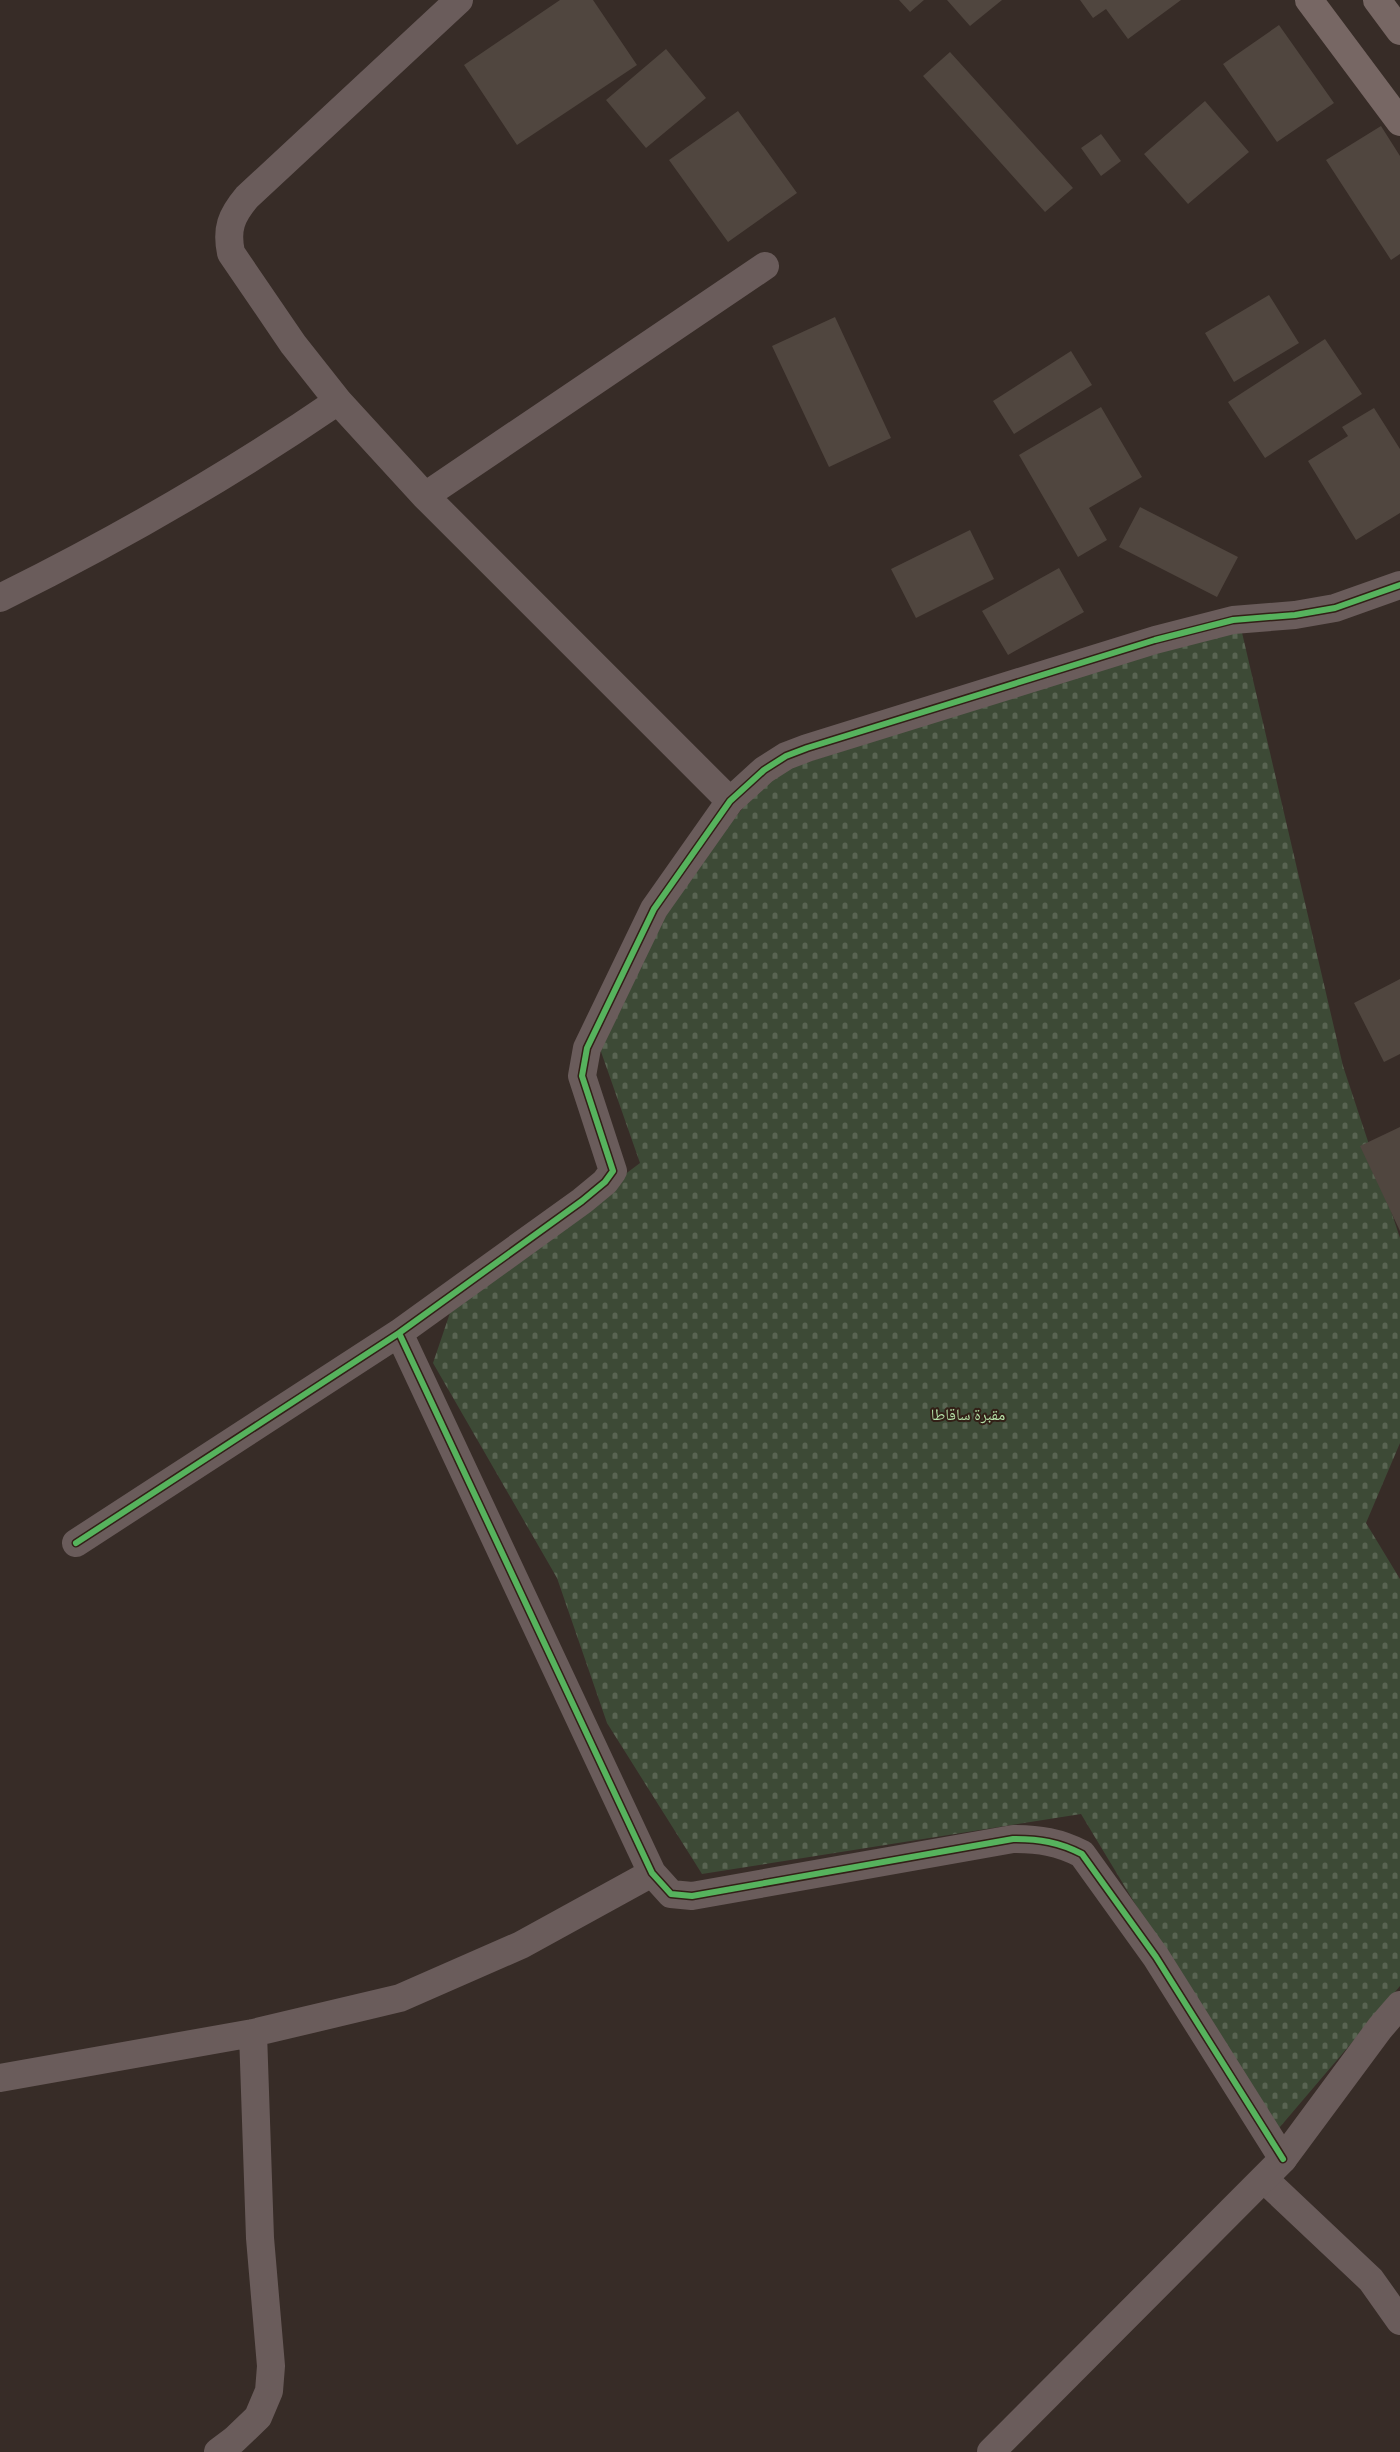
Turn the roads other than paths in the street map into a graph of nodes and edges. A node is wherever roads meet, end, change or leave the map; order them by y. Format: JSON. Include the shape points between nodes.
{"nodes":[{"id":1,"x":460,"y":0,"type":"edge"},
{"id":2,"x":1309,"y":0,"type":"edge"},
{"id":3,"x":1383,"y":3,"type":"edge"},
{"id":4,"x":1400,"y":31,"type":"edge"},
{"id":5,"x":1400,"y":122,"type":"edge"},
{"id":6,"x":765,"y":266,"type":"dead end"},
{"id":7,"x":338,"y":401,"type":"junction"},
{"id":8,"x":425,"y":496,"type":"junction"},
{"id":9,"x":1400,"y":585,"type":"edge"},
{"id":10,"x":0,"y":598,"type":"edge"},
{"id":11,"x":730,"y":802,"type":"junction"},
{"id":12,"x":399,"y":1334,"type":"junction"},
{"id":13,"x":76,"y":1543,"type":"dead end"},
{"id":14,"x":652,"y":1874,"type":"junction"},
{"id":15,"x":1400,"y":2005,"type":"edge"},
{"id":16,"x":1390,"y":2023,"type":"edge"},
{"id":17,"x":253,"y":2033,"type":"junction"},
{"id":18,"x":0,"y":2078,"type":"edge"},
{"id":19,"x":1283,"y":2160,"type":"junction"},
{"id":20,"x":1264,"y":2179,"type":"junction"},
{"id":21,"x":1400,"y":2321,"type":"edge"},
{"id":22,"x":218,"y":2452,"type":"edge"},
{"id":23,"x":991,"y":2452,"type":"edge"}],
"edges":[{"from":1,"to":7,"type":"street","via":[[247,197],[231,223],[228,237],[231,253],[293,344]]},
{"from":2,"to":5,"type":"main road"},
{"from":3,"to":4,"type":"main road"},
{"from":6,"to":8,"type":"street"},
{"from":7,"to":8,"type":"street"},
{"from":7,"to":10,"type":"street","via":[[273,446],[140,524]]},
{"from":8,"to":11,"type":"street"},
{"from":9,"to":11,"type":"street","via":[[1335,608],[1233,620],[1155,640],[807,748],[764,770]]},
{"from":11,"to":12,"type":"street","via":[[654,909],[588,1048],[582,1076],[613,1171],[582,1202]]},
{"from":12,"to":13,"type":"street"},
{"from":12,"to":14,"type":"street"},
{"from":14,"to":17,"type":"street","via":[[521,1945],[400,1998]]},
{"from":14,"to":19,"type":"street","via":[[671,1894],[692,1896],[1013,1839],[1043,1839],[1065,1845],[1082,1854],[1156,1957]]},
{"from":15,"to":16,"type":"street"},
{"from":16,"to":19,"type":"street"},
{"from":17,"to":18,"type":"street"},
{"from":17,"to":22,"type":"street","via":[[260,2238],[271,2366],[269,2391],[258,2417]]},
{"from":19,"to":20,"type":"street"},
{"from":20,"to":21,"type":"street","via":[[1371,2280]]},
{"from":20,"to":23,"type":"street"}]}
